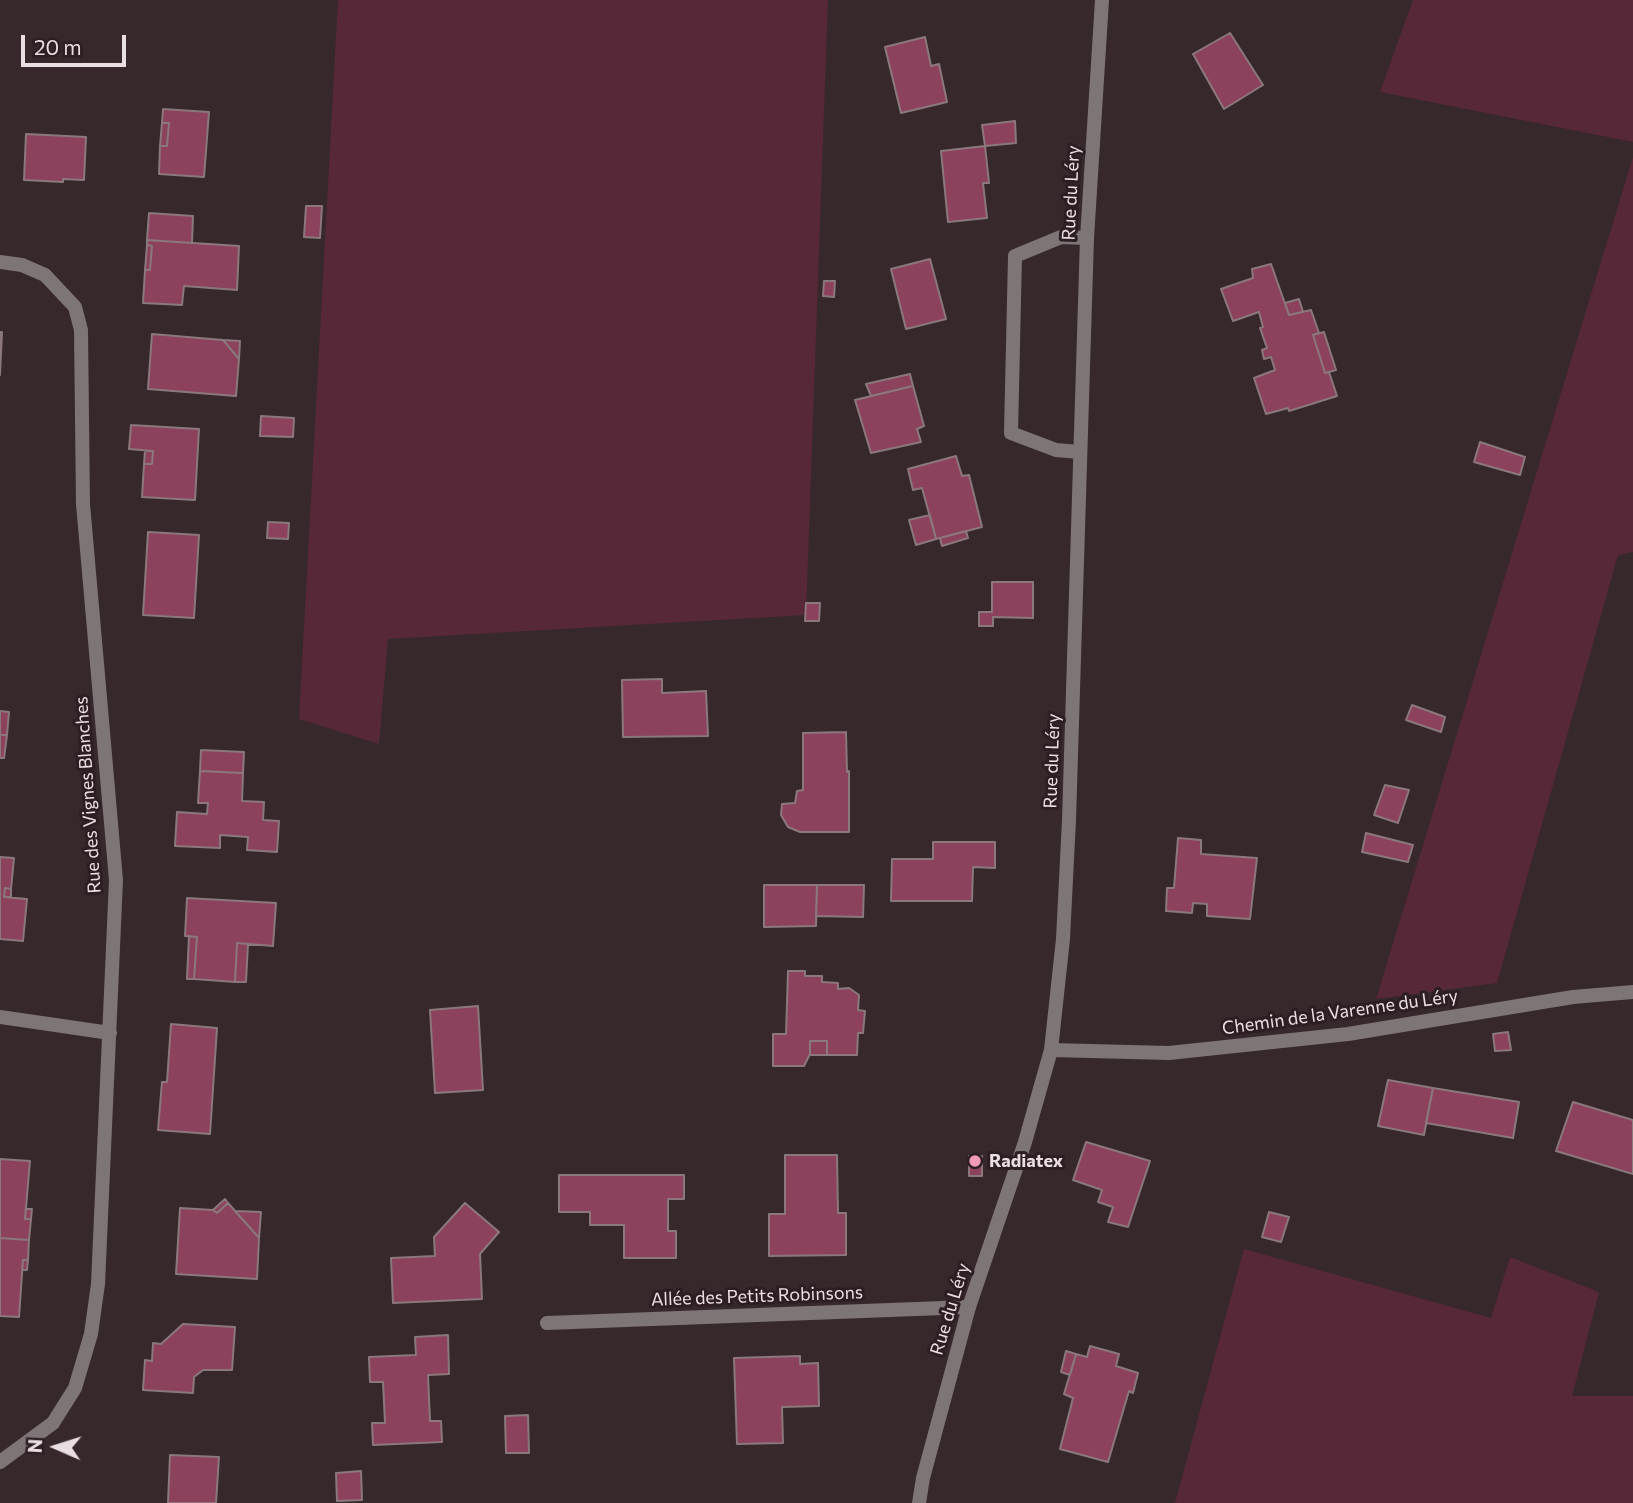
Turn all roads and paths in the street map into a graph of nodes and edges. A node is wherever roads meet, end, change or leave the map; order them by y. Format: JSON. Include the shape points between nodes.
{"nodes":[{"id":1,"x":1102,"y":0,"type":"edge"},
{"id":2,"x":1087,"y":238,"type":"junction"},
{"id":3,"x":0,"y":262,"type":"edge"},
{"id":4,"x":1080,"y":452,"type":"junction"},
{"id":5,"x":1633,"y":992,"type":"edge"},
{"id":6,"x":0,"y":1017,"type":"edge"},
{"id":7,"x":110,"y":1033,"type":"junction"},
{"id":8,"x":1051,"y":1050,"type":"junction"},
{"id":9,"x":969,"y":1307,"type":"junction"},
{"id":10,"x":547,"y":1323,"type":"dead end"},
{"id":11,"x":0,"y":1462,"type":"edge"},
{"id":12,"x":919,"y":1503,"type":"edge"}],
"edges":[{"from":1,"to":2,"type":"street","name":"Rue du Léry"},
{"from":2,"to":4,"type":"street","name":"Rue du Léry"},
{"from":2,"to":4,"type":"street","via":[[1061,237],[1015,256],[1010,433],[1056,450]]},
{"from":3,"to":7,"type":"street","name":"Rue des Vignes Blanches","via":[[45,275],[75,307],[81,330],[83,504],[116,880]]},
{"from":4,"to":8,"type":"street","name":"Rue du Léry","via":[[1069,833]]},
{"from":5,"to":8,"type":"street","name":"Chemin de la Varenne du Léry","via":[[1573,997],[1348,1034],[1169,1053]]},
{"from":6,"to":7,"type":"street"},
{"from":7,"to":11,"type":"street","name":"Rue des Vignes Blanches","via":[[98,1284],[91,1334],[75,1388],[53,1423]]},
{"from":8,"to":9,"type":"street","name":"Rue du Léry"},
{"from":9,"to":10,"type":"street","name":"Allée des Petits Robinsons"},
{"from":9,"to":12,"type":"street","name":"Rue du Léry"}]}
